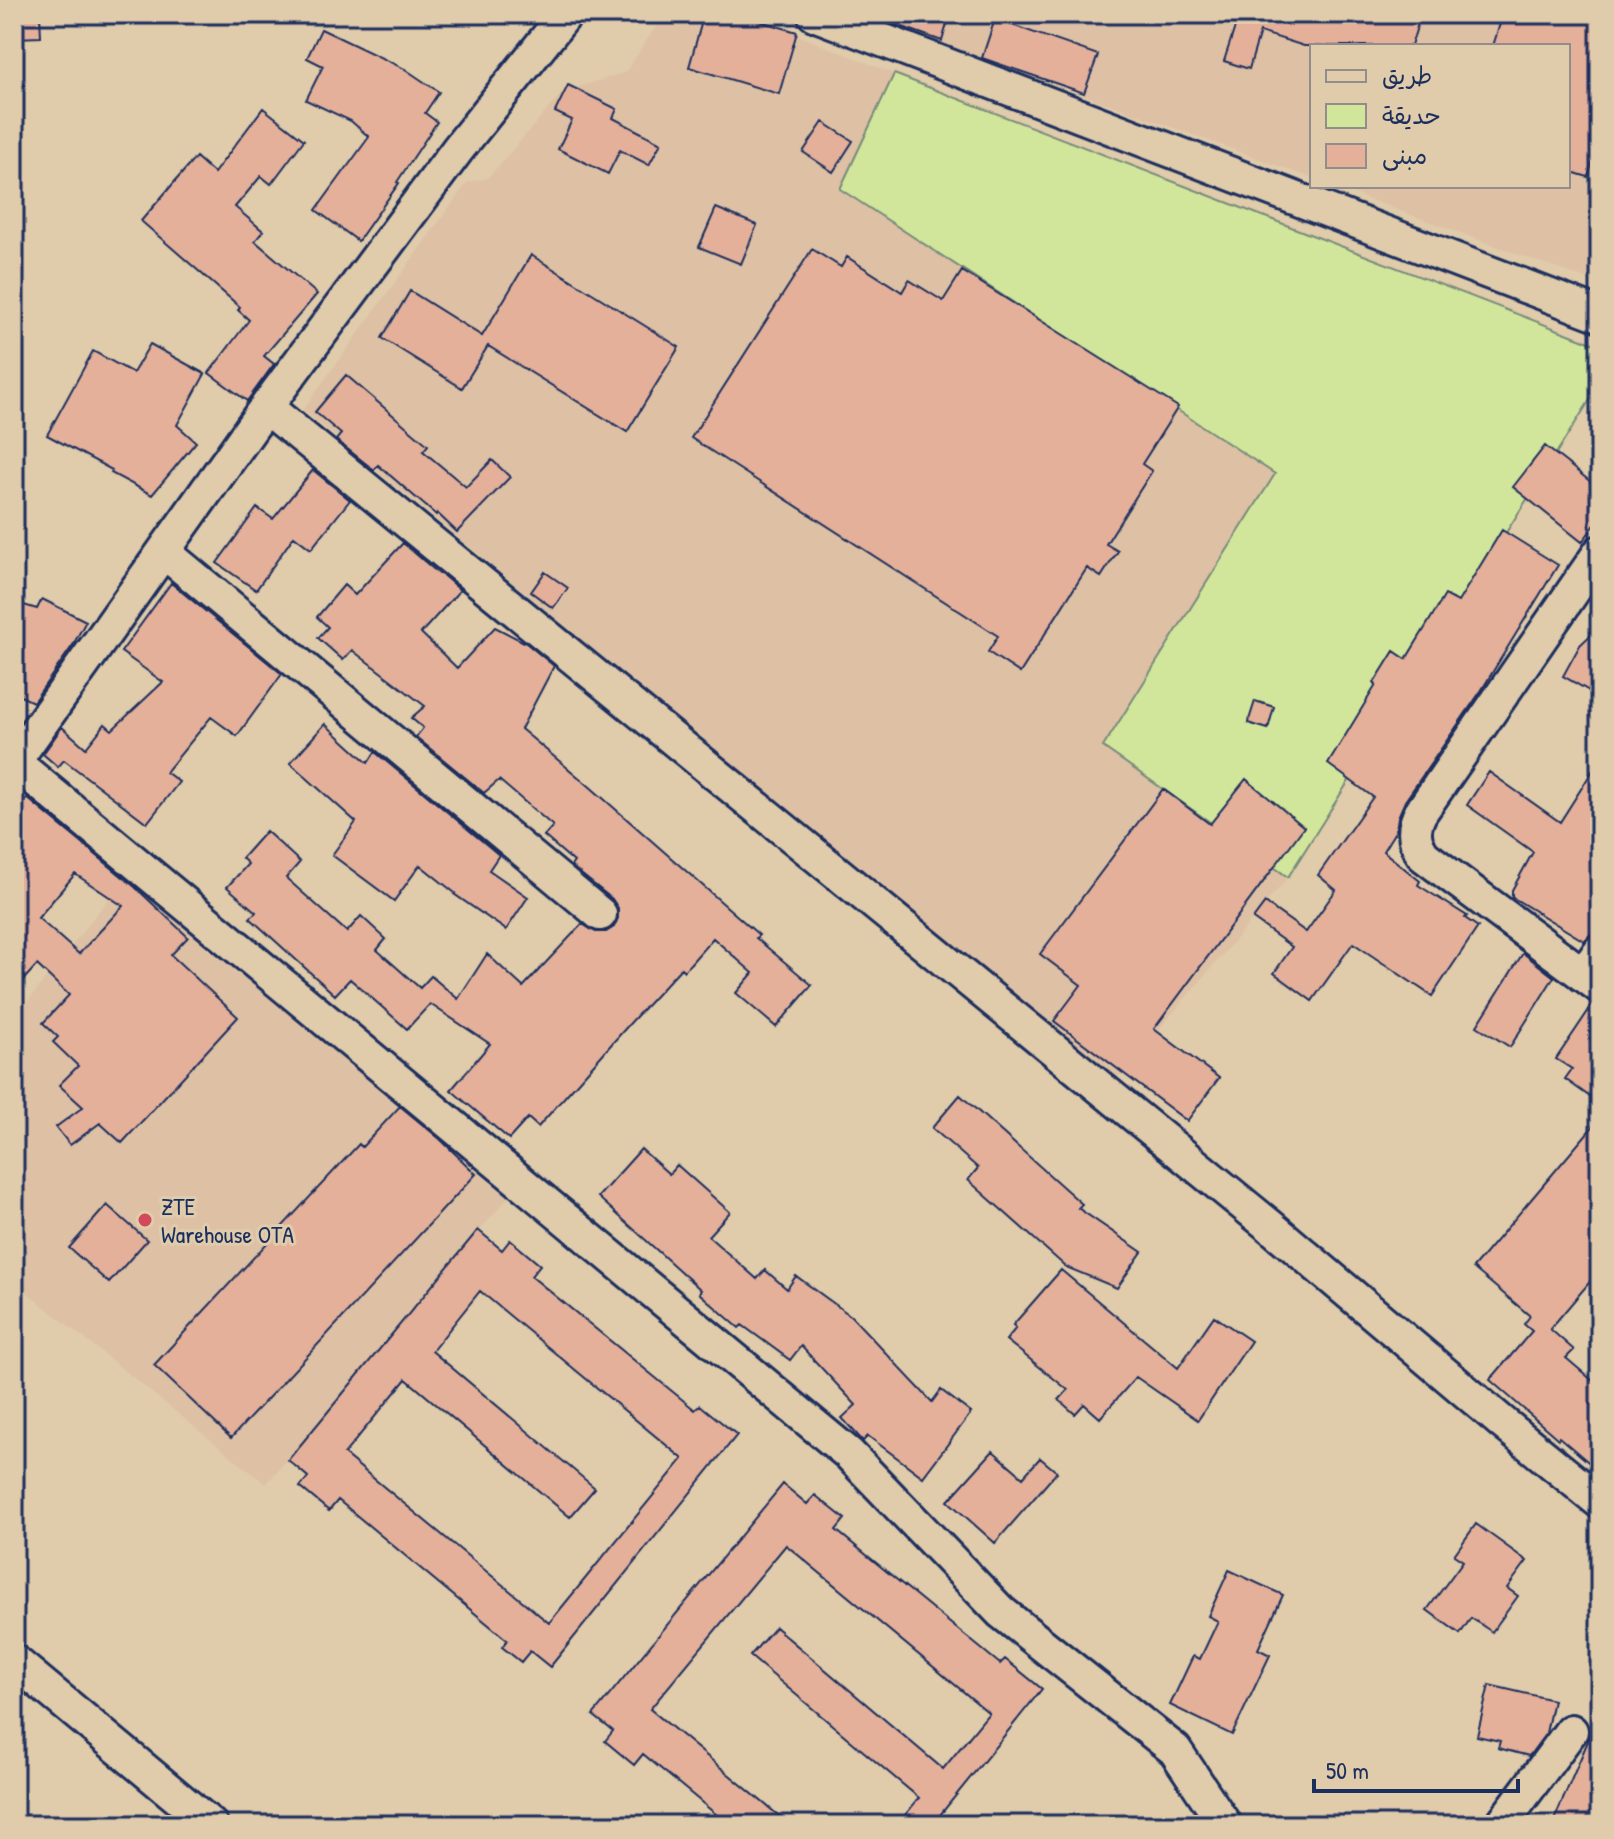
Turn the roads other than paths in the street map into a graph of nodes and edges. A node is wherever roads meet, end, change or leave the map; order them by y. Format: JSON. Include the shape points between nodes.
{"nodes":[{"id":1,"x":566,"y":14,"type":"edge"},
{"id":2,"x":814,"y":14,"type":"edge"},
{"id":3,"x":1600,"y":315,"type":"edge"},
{"id":4,"x":266,"y":407,"type":"junction"},
{"id":5,"x":164,"y":552,"type":"junction"},
{"id":6,"x":1600,"y":552,"type":"edge"},
{"id":7,"x":14,"y":762,"type":"edge"},
{"id":8,"x":600,"y":914,"type":"dead end"},
{"id":9,"x":1594,"y":971,"type":"edge"},
{"id":10,"x":1600,"y":1502,"type":"edge"},
{"id":11,"x":14,"y":1661,"type":"edge"},
{"id":12,"x":1571,"y":1731,"type":"dead end"},
{"id":13,"x":211,"y":1825,"type":"edge"},
{"id":14,"x":1225,"y":1825,"type":"edge"},
{"id":15,"x":1501,"y":1825,"type":"edge"}],
"edges":[{"from":1,"to":4,"type":"street"},
{"from":2,"to":3,"type":"street"},
{"from":4,"to":5,"type":"street"},
{"from":4,"to":10,"type":"street"},
{"from":5,"to":7,"type":"street"},
{"from":5,"to":8,"type":"street"},
{"from":6,"to":9,"type":"street","via":[[1421,812],[1414,830],[1424,856]]},
{"from":7,"to":14,"type":"street","via":[[849,1454],[1001,1612],[1175,1750]]},
{"from":11,"to":13,"type":"street"},
{"from":12,"to":15,"type":"street"}]}
